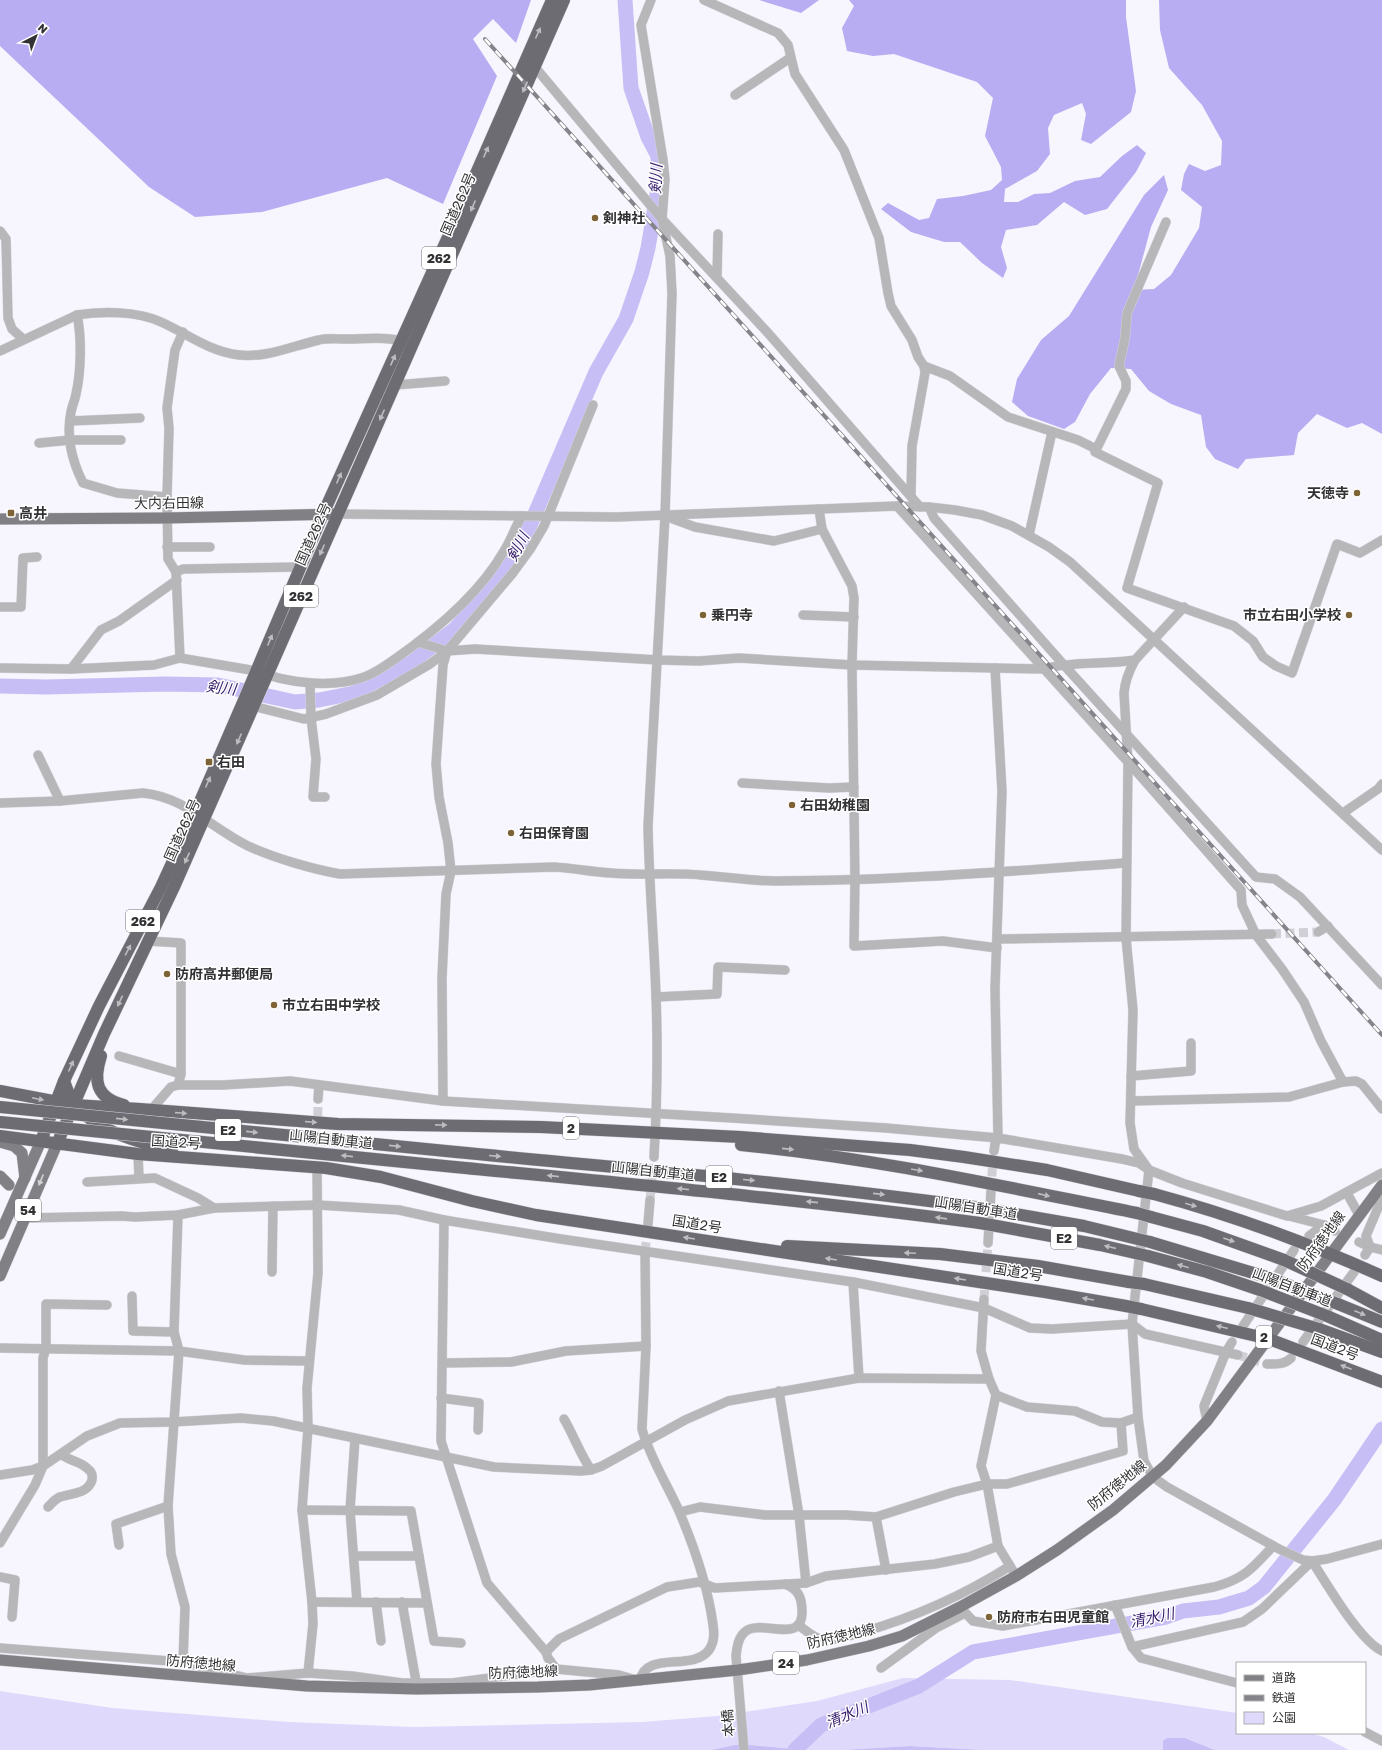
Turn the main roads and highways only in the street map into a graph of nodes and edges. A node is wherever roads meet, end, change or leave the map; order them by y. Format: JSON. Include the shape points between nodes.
{"nodes":[{"id":1,"x":552,"y":0,"type":"edge"},
{"id":2,"x":564,"y":0,"type":"edge"},
{"id":3,"x":407,"y":343,"type":"junction"},
{"id":4,"x":323,"y":514,"type":"junction"},
{"id":5,"x":338,"y":514,"type":"junction"},
{"id":6,"x":0,"y":519,"type":"edge"},
{"id":7,"x":261,"y":675,"type":"junction"},
{"id":8,"x":199,"y":816,"type":"junction"},
{"id":9,"x":104,"y":1034,"type":"junction"},
{"id":10,"x":64,"y":1081,"type":"junction"},
{"id":11,"x":0,"y":1091,"type":"edge"},
{"id":12,"x":55,"y":1103,"type":"junction"},
{"id":13,"x":75,"y":1105,"type":"junction"},
{"id":14,"x":0,"y":1107,"type":"edge"},
{"id":15,"x":145,"y":1109,"type":"junction"},
{"id":16,"x":0,"y":1122,"type":"edge"},
{"id":17,"x":681,"y":1134,"type":"junction"},
{"id":18,"x":0,"y":1136,"type":"edge"},
{"id":19,"x":41,"y":1141,"type":"junction"},
{"id":20,"x":0,"y":1142,"type":"edge"},
{"id":21,"x":57,"y":1144,"type":"junction"},
{"id":22,"x":200,"y":1159,"type":"junction"},
{"id":23,"x":0,"y":1176,"type":"edge"},
{"id":24,"x":22,"y":1184,"type":"junction"},
{"id":25,"x":9,"y":1185,"type":"road end"},
{"id":26,"x":1379,"y":1189,"type":"edge"},
{"id":27,"x":3,"y":1220,"type":"edge"},
{"id":28,"x":0,"y":1234,"type":"edge"},
{"id":29,"x":705,"y":1240,"type":"junction"},
{"id":30,"x":1330,"y":1253,"type":"junction"},
{"id":31,"x":0,"y":1276,"type":"edge"},
{"id":32,"x":1382,"y":1276,"type":"edge"},
{"id":33,"x":1382,"y":1308,"type":"edge"},
{"id":34,"x":1382,"y":1322,"type":"edge"},
{"id":35,"x":1269,"y":1339,"type":"junction"},
{"id":36,"x":1382,"y":1340,"type":"edge"},
{"id":37,"x":1382,"y":1352,"type":"edge"},
{"id":38,"x":1382,"y":1382,"type":"edge"},
{"id":39,"x":0,"y":1660,"type":"edge"}],
"edges":[{"from":3,"to":1,"type":"highway","name":"国道262号","number":"262","one_way":true},
{"from":2,"to":3,"type":"highway","name":"国道262号","number":"262","one_way":true},
{"from":4,"to":3,"type":"highway","name":"国道262号","number":"262","one_way":true},
{"from":3,"to":5,"type":"highway","name":"国道262号","number":"262","one_way":true,"via":[[395,385]]},
{"from":4,"to":5,"type":"main road","name":"大内右田線"},
{"from":4,"to":6,"type":"main road","name":"大内右田線"},
{"from":7,"to":4,"type":"highway","name":"国道262号","number":"262","one_way":true,"via":[[300,567]]},
{"from":5,"to":7,"type":"highway","name":"国道262号","number":"262","one_way":true},
{"from":7,"to":8,"type":"highway","name":"国道262号","number":"262","via":[[251,703]]},
{"from":8,"to":9,"type":"highway","name":"国道262号","number":"262","one_way":true,"via":[[148,941]]},
{"from":10,"to":8,"type":"highway","name":"国道262号","number":"262","one_way":true,"via":[[99,1006]]},
{"from":9,"to":13,"type":"highway","name":"国道262号","number":"262"},
{"from":9,"to":15,"type":"highway","via":[[104,1047],[96,1082],[101,1092],[116,1103]]},
{"from":10,"to":12,"type":"highway","name":"国道262号","number":"262"},
{"from":10,"to":13,"type":"highway"},
{"from":11,"to":12,"type":"highway","number":"2","one_way":true},
{"from":12,"to":13,"type":"highway","number":"2"},
{"from":12,"to":19,"type":"highway","name":"国道262号","number":"262"},
{"from":13,"to":15,"type":"highway","number":"2"},
{"from":13,"to":21,"type":"highway","name":"国道262号","number":"262"},
{"from":13,"to":22,"type":"highway","via":[[98,1124],[136,1142]]},
{"from":14,"to":34,"type":"highway","name":"山陽自動車道","number":"E2","one_way":true,"bridge":true,"via":[[766,1182],[982,1208],[1084,1226],[1150,1242],[1270,1278]]},
{"from":15,"to":17,"type":"highway","number":"2","one_way":true,"via":[[338,1124],[541,1127]]},
{"from":36,"to":16,"type":"highway","name":"山陽自動車道","number":"E2","one_way":true,"bridge":true,"via":[[1260,1290],[1148,1256],[980,1223],[764,1197]]},
{"from":17,"to":30,"type":"highway","number":"2","one_way":true,"bridge":true,"via":[[797,1141],[964,1156],[1047,1170],[1154,1194],[1226,1215]]},
{"from":17,"to":33,"type":"highway","one_way":true,"bridge":true,"via":[[704,1141],[794,1150],[881,1163],[1137,1213],[1209,1233],[1284,1260]]},
{"from":18,"to":19,"type":"highway","name":"国道2号","number":"2"},
{"from":19,"to":21,"type":"highway","name":"国道2号","number":"2"},
{"from":19,"to":24,"type":"main road","number":"54"},
{"from":20,"to":24,"type":"main road","via":[[14,1146],[22,1153]]},
{"from":21,"to":22,"type":"highway","name":"国道2号","number":"2"},
{"from":21,"to":31,"type":"main road","number":"54","one_way":true},
{"from":29,"to":22,"type":"highway","name":"国道2号","number":"2","one_way":true,"via":[[536,1215],[381,1177],[326,1168]]},
{"from":23,"to":25,"type":"main road"},
{"from":24,"to":27,"type":"main road","number":"54"},
{"from":26,"to":30,"type":"main road","name":"防府徳地線","number":"24"},
{"from":27,"to":28,"type":"main road","number":"54"},
{"from":35,"to":29,"type":"highway","name":"国道2号","number":"2","one_way":true,"bridge":true,"via":[[1126,1306]]},
{"from":37,"to":29,"type":"highway","one_way":true,"bridge":true,"via":[[1248,1308],[1144,1284],[1038,1266],[940,1254]]},
{"from":30,"to":32,"type":"highway","number":"2"},
{"from":30,"to":35,"type":"main road","name":"防府徳地線","number":"24"},
{"from":38,"to":35,"type":"highway","name":"国道2号","number":"2","one_way":true},
{"from":35,"to":39,"type":"main road","name":"防府徳地線","number":"24","via":[[1207,1421],[1182,1449],[1113,1510],[1057,1550],[962,1610],[902,1636],[869,1646],[807,1660],[738,1670],[640,1681],[538,1687],[307,1686]]}]}
